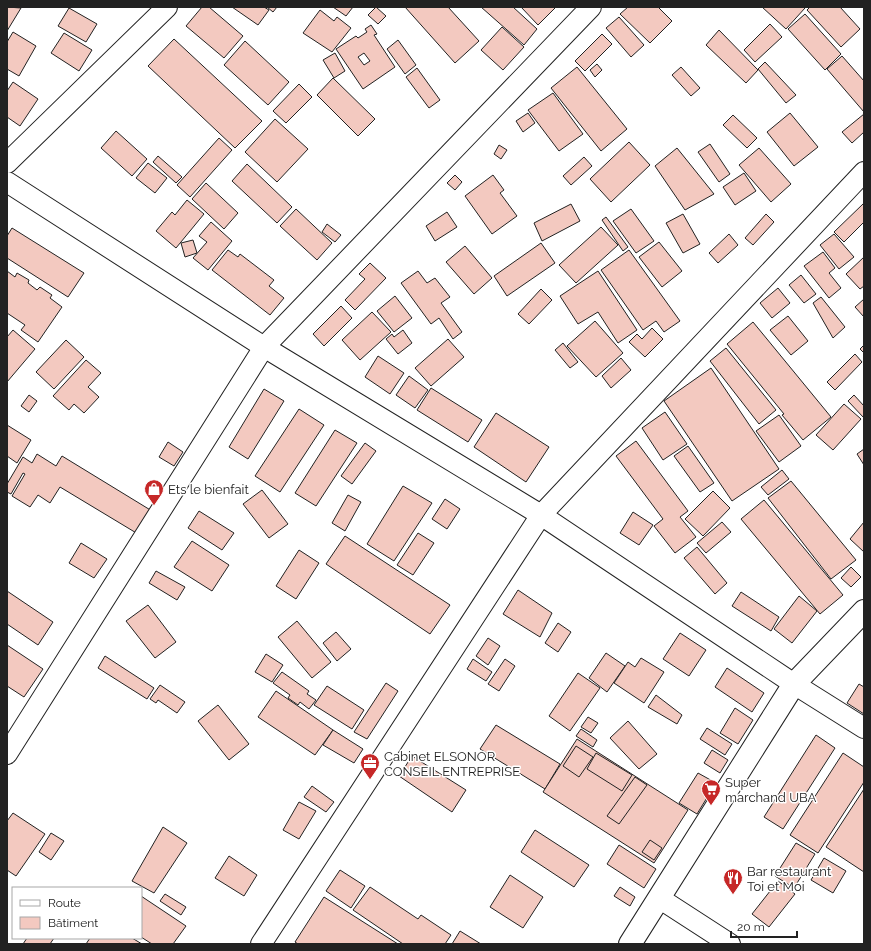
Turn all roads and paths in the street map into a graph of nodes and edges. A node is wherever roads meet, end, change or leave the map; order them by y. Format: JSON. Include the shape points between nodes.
{"nodes":[{"id":1,"x":167,"y":7,"type":"edge"},
{"id":2,"x":591,"y":7,"type":"edge"},
{"id":3,"x":7,"y":163,"type":"edge"},
{"id":4,"x":864,"y":172,"type":"edge"},
{"id":5,"x":7,"y":182,"type":"edge"},
{"id":6,"x":264,"y":347,"type":"junction"},
{"id":7,"x":541,"y":515,"type":"junction"},
{"id":8,"x":864,"y":611,"type":"edge"},
{"id":9,"x":794,"y":684,"type":"junction"},
{"id":10,"x":864,"y":728,"type":"edge"},
{"id":11,"x":7,"y":754,"type":"edge"},
{"id":12,"x":659,"y":898,"type":"junction"},
{"id":13,"x":261,"y":944,"type":"edge"},
{"id":14,"x":630,"y":944,"type":"edge"},
{"id":15,"x":730,"y":944,"type":"edge"}],
"edges":[{"from":1,"to":3,"type":"street"},
{"from":2,"to":6,"type":"street"},
{"from":4,"to":7,"type":"street"},
{"from":5,"to":6,"type":"street"},
{"from":6,"to":7,"type":"street"},
{"from":6,"to":11,"type":"street"},
{"from":7,"to":9,"type":"street"},
{"from":7,"to":13,"type":"street"},
{"from":8,"to":9,"type":"street"},
{"from":9,"to":10,"type":"street"},
{"from":9,"to":12,"type":"street"},
{"from":12,"to":14,"type":"street"},
{"from":12,"to":15,"type":"street"}]}
